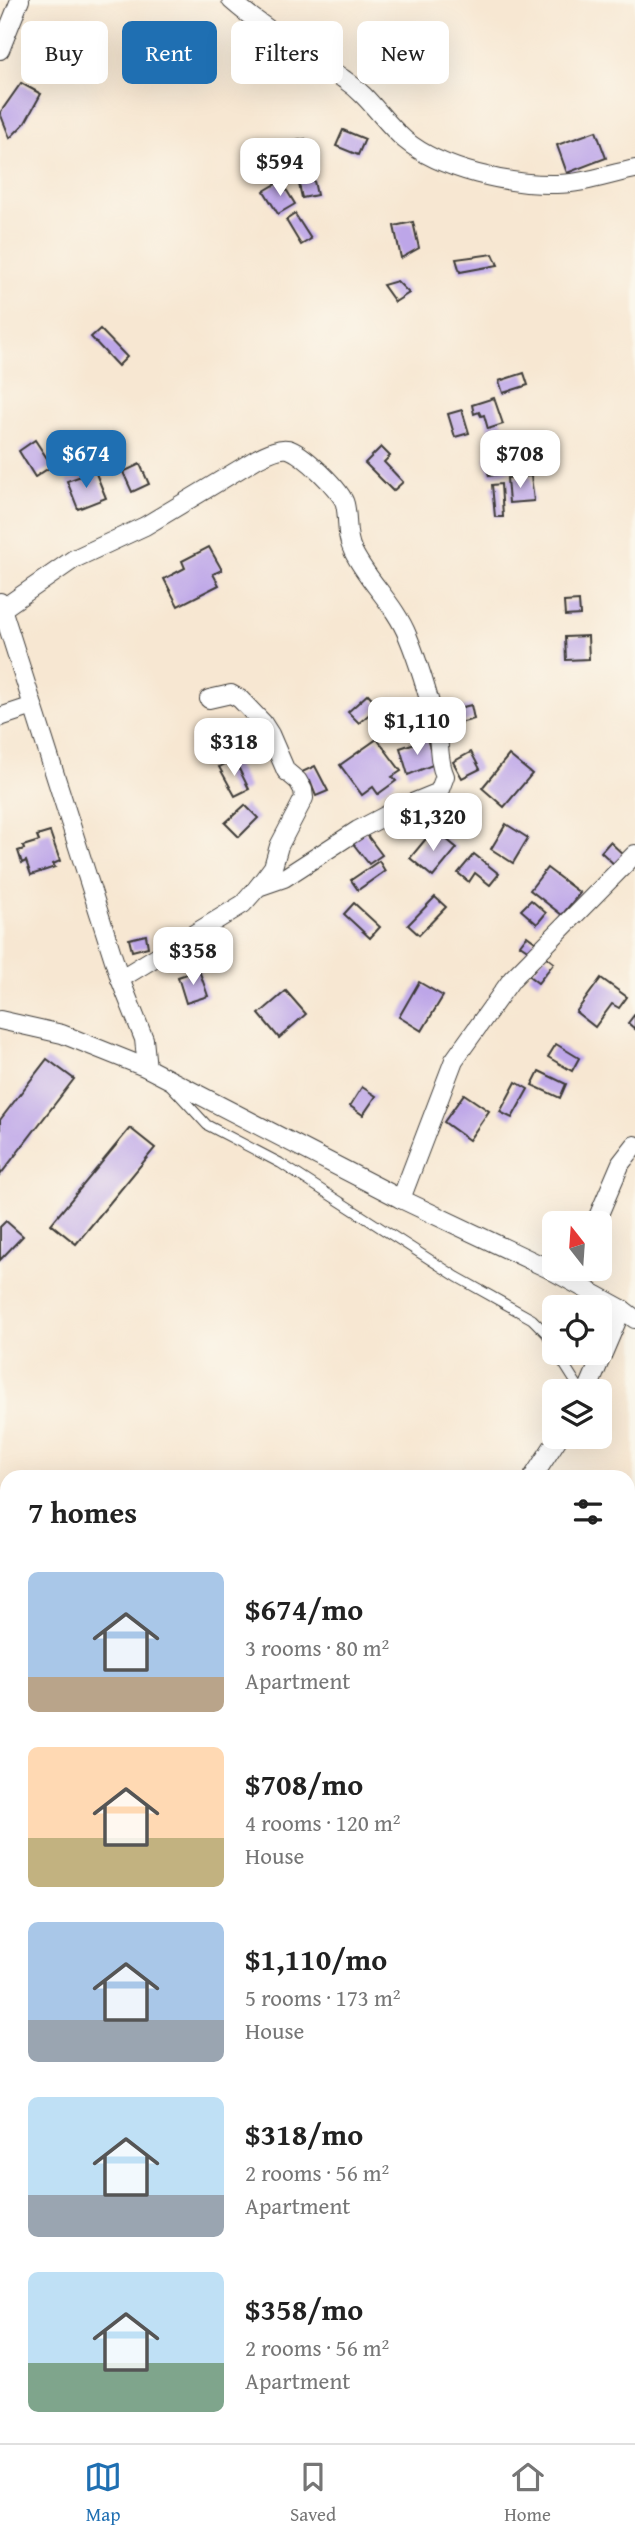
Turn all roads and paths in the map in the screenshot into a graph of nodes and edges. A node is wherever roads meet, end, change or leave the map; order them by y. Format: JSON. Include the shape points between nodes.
{"nodes":[{"id":1,"x":20,"y":0,"type":"edge"},
{"id":2,"x":231,"y":0,"type":"edge"},
{"id":3,"x":0,"y":50,"type":"edge"},
{"id":4,"x":635,"y":169,"type":"edge"},
{"id":5,"x":1,"y":606,"type":"edge"},
{"id":6,"x":209,"y":699,"type":"dead end"},
{"id":7,"x":33,"y":706,"type":"junction"},
{"id":8,"x":0,"y":717,"type":"edge"},
{"id":9,"x":635,"y":854,"type":"edge"},
{"id":10,"x":258,"y":887,"type":"junction"},
{"id":11,"x":120,"y":979,"type":"junction"},
{"id":12,"x":0,"y":1020,"type":"edge"},
{"id":13,"x":154,"y":1071,"type":"junction"},
{"id":14,"x":635,"y":1145,"type":"edge"},
{"id":15,"x":401,"y":1199,"type":"junction"},
{"id":16,"x":600,"y":1211,"type":"edge"},
{"id":17,"x":542,"y":1262,"type":"edge"},
{"id":18,"x":576,"y":1281,"type":"edge"},
{"id":19,"x":629,"y":1314,"type":"edge"},
{"id":20,"x":542,"y":1330,"type":"edge"},
{"id":21,"x":594,"y":1379,"type":"edge"},
{"id":22,"x":551,"y":1449,"type":"edge"},
{"id":23,"x":538,"y":1470,"type":"edge"}],
"edges":[{"from":1,"to":3,"type":"street"},
{"from":2,"to":4,"type":"street","via":[[363,94],[405,140],[458,169],[556,184]]},
{"from":5,"to":7,"type":"street"},
{"from":5,"to":10,"type":"street","via":[[74,559],[145,526],[272,452],[288,449],[334,486],[345,504],[353,551],[396,611],[408,636],[437,731],[445,776],[439,792],[358,830],[284,878]]},
{"from":6,"to":10,"type":"street","via":[[232,694],[240,699],[270,734],[286,771],[303,790],[304,798],[273,867]]},
{"from":7,"to":8,"type":"street"},
{"from":7,"to":11,"type":"street"},
{"from":9,"to":15,"type":"street","via":[[512,979],[454,1060]]},
{"from":10,"to":11,"type":"street","via":[[243,904]]},
{"from":11,"to":13,"type":"street"},
{"from":12,"to":13,"type":"street","via":[[62,1034]]},
{"from":13,"to":15,"type":"street"},
{"from":13,"to":20,"type":"lane","via":[[207,1125],[280,1163],[457,1278],[522,1312]]},
{"from":14,"to":16,"type":"street","via":[[621,1163]]},
{"from":15,"to":17,"type":"street"},
{"from":18,"to":19,"type":"street"},
{"from":19,"to":21,"type":"street"},
{"from":22,"to":23,"type":"street"}]}
